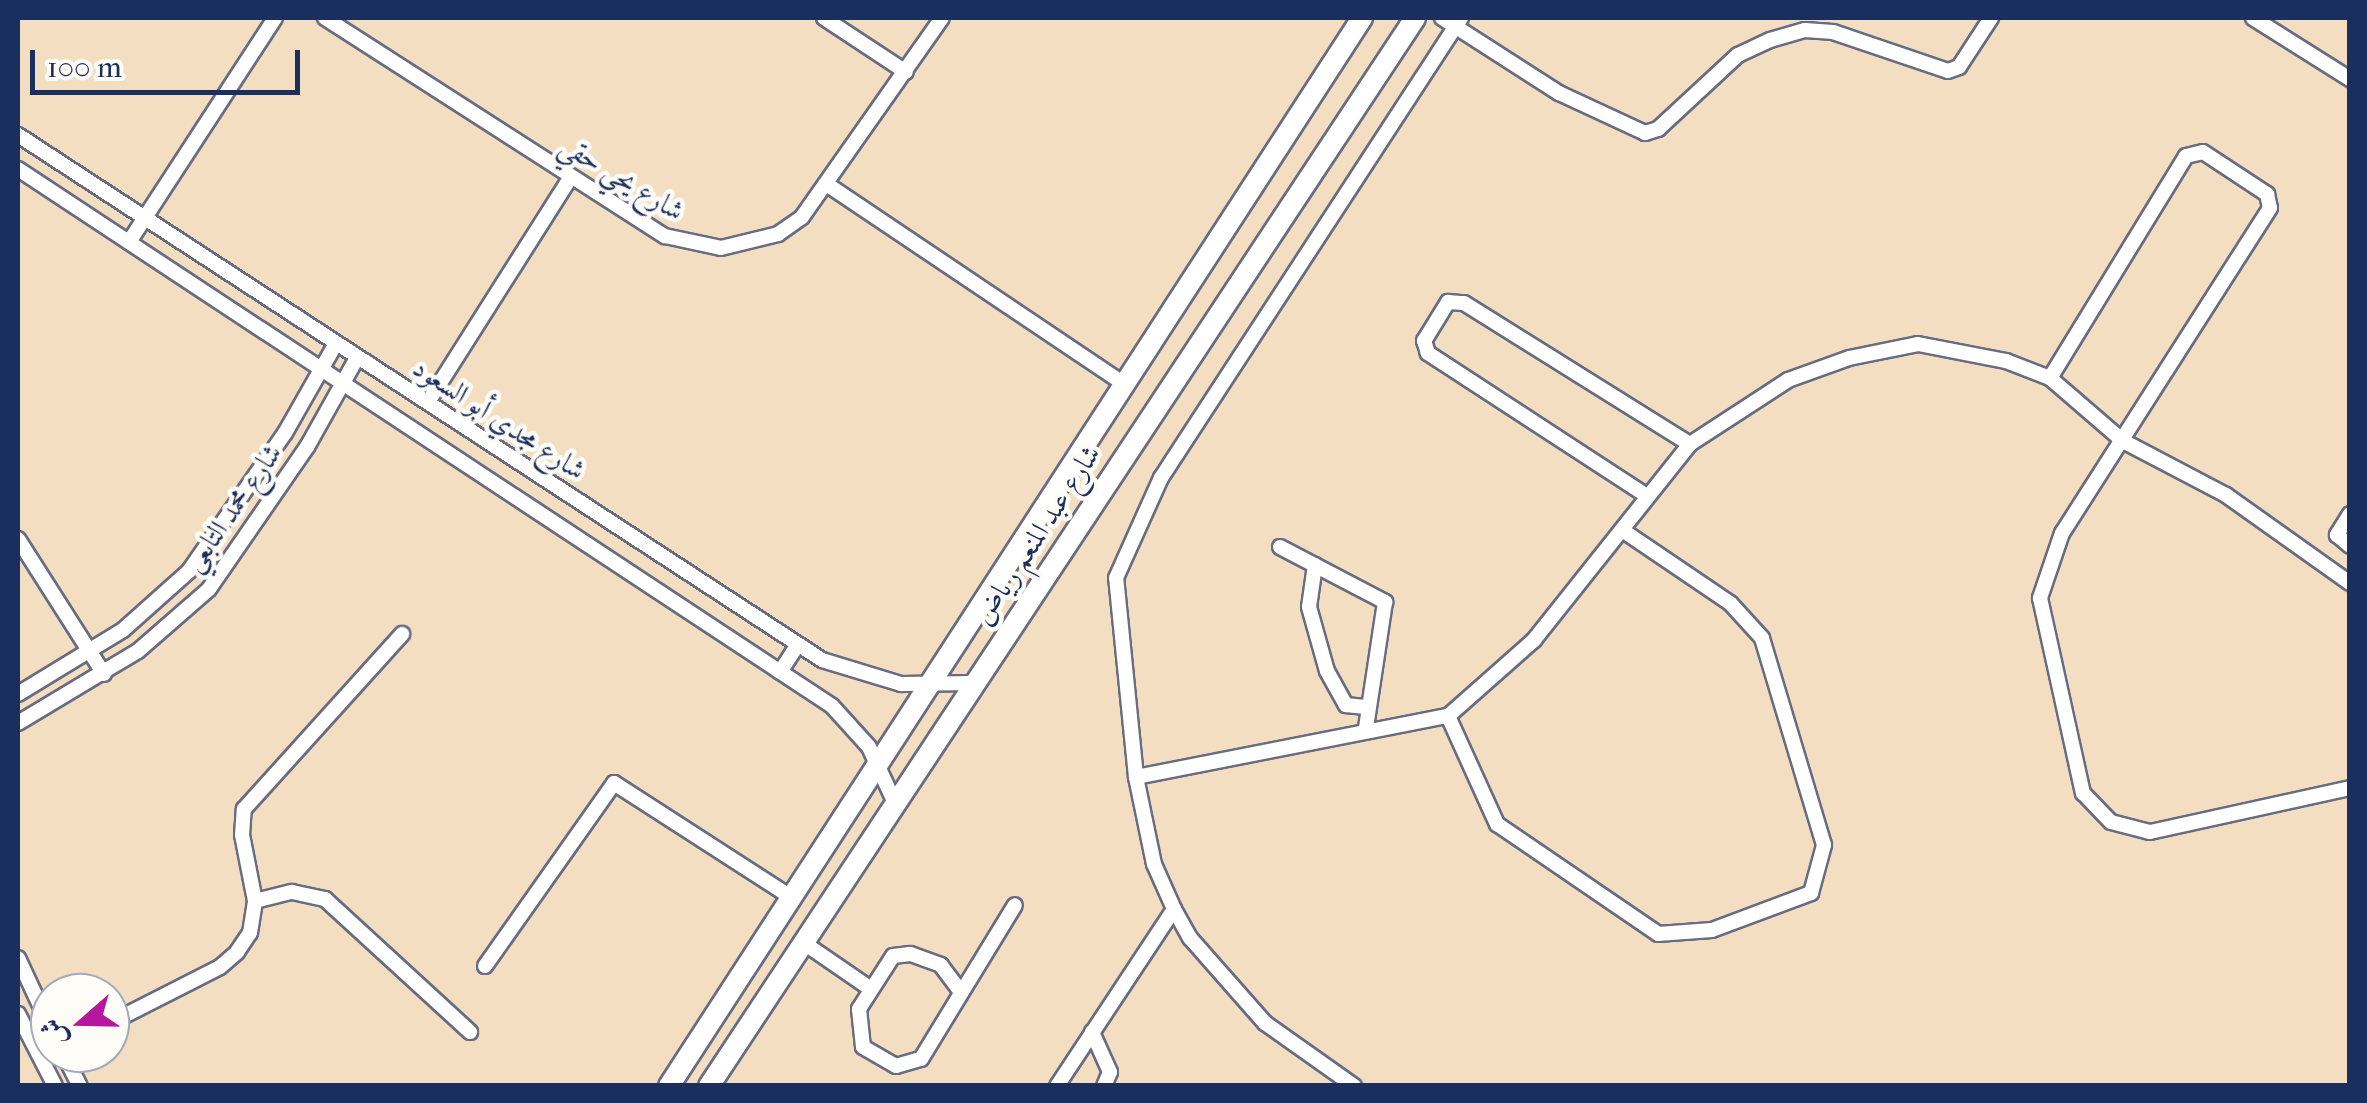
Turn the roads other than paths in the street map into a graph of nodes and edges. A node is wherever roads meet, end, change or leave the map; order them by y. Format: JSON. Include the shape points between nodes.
{"nodes":[{"id":1,"x":275,"y":18,"type":"edge"},
{"id":2,"x":325,"y":18,"type":"edge"},
{"id":3,"x":824,"y":18,"type":"edge"},
{"id":4,"x":942,"y":18,"type":"edge"},
{"id":5,"x":1362,"y":18,"type":"edge"},
{"id":6,"x":1415,"y":18,"type":"edge"},
{"id":7,"x":1991,"y":18,"type":"edge"},
{"id":8,"x":2253,"y":18,"type":"edge"},
{"id":9,"x":1453,"y":20,"type":"edge"},
{"id":10,"x":906,"y":72,"type":"junction"},
{"id":11,"x":2350,"y":79,"type":"edge"},
{"id":12,"x":18,"y":135,"type":"edge"},
{"id":13,"x":18,"y":168,"type":"edge"},
{"id":14,"x":570,"y":178,"type":"junction"},
{"id":15,"x":828,"y":185,"type":"junction"},
{"id":16,"x":145,"y":217,"type":"junction"},
{"id":17,"x":1224,"y":229,"type":"junction"},
{"id":18,"x":129,"y":242,"type":"junction"},
{"id":19,"x":1255,"y":258,"type":"junction"},
{"id":20,"x":1179,"y":297,"type":"junction"},
{"id":21,"x":1209,"y":321,"type":"junction"},
{"id":22,"x":336,"y":345,"type":"junction"},
{"id":23,"x":357,"y":358,"type":"junction"},
{"id":24,"x":320,"y":373,"type":"junction"},
{"id":25,"x":2050,"y":378,"type":"junction"},
{"id":26,"x":1124,"y":384,"type":"junction"},
{"id":27,"x":342,"y":386,"type":"junction"},
{"id":28,"x":428,"y":402,"type":"junction"},
{"id":29,"x":2123,"y":441,"type":"junction"},
{"id":30,"x":1690,"y":444,"type":"junction"},
{"id":31,"x":1647,"y":496,"type":"junction"},
{"id":32,"x":2350,"y":514,"type":"edge"},
{"id":33,"x":1622,"y":530,"type":"junction"},
{"id":34,"x":18,"y":539,"type":"edge"},
{"id":35,"x":2349,"y":545,"type":"edge"},
{"id":36,"x":1280,"y":547,"type":"dead end"},
{"id":37,"x":1315,"y":565,"type":"junction"},
{"id":38,"x":2333,"y":565,"type":"junction"},
{"id":39,"x":2350,"y":582,"type":"edge"},
{"id":40,"x":402,"y":634,"type":"dead end"},
{"id":41,"x":798,"y":644,"type":"junction"},
{"id":42,"x":91,"y":652,"type":"junction"},
{"id":43,"x":780,"y":672,"type":"junction"},
{"id":44,"x":104,"y":674,"type":"junction"},
{"id":45,"x":974,"y":682,"type":"junction"},
{"id":46,"x":929,"y":684,"type":"junction"},
{"id":47,"x":18,"y":694,"type":"edge"},
{"id":48,"x":1365,"y":708,"type":"junction"},
{"id":49,"x":1448,"y":716,"type":"junction"},
{"id":50,"x":18,"y":724,"type":"edge"},
{"id":51,"x":1366,"y":728,"type":"junction"},
{"id":52,"x":877,"y":764,"type":"junction"},
{"id":53,"x":1136,"y":776,"type":"junction"},
{"id":54,"x":2350,"y":788,"type":"edge"},
{"id":55,"x":895,"y":804,"type":"junction"},
{"id":56,"x":792,"y":897,"type":"junction"},
{"id":57,"x":255,"y":901,"type":"junction"},
{"id":58,"x":1015,"y":905,"type":"dead end"},
{"id":59,"x":1174,"y":909,"type":"junction"},
{"id":60,"x":804,"y":943,"type":"junction"},
{"id":61,"x":18,"y":958,"type":"edge"},
{"id":62,"x":484,"y":966,"type":"dead end"},
{"id":63,"x":871,"y":989,"type":"junction"},
{"id":64,"x":24,"y":991,"type":"edge"},
{"id":65,"x":960,"y":992,"type":"junction"},
{"id":66,"x":130,"y":1013,"type":"edge"},
{"id":67,"x":18,"y":1014,"type":"edge"},
{"id":68,"x":470,"y":1032,"type":"dead end"},
{"id":69,"x":1092,"y":1032,"type":"junction"},
{"id":70,"x":55,"y":1086,"type":"edge"},
{"id":71,"x":668,"y":1086,"type":"edge"},
{"id":72,"x":708,"y":1086,"type":"edge"},
{"id":73,"x":1057,"y":1086,"type":"edge"},
{"id":74,"x":1104,"y":1086,"type":"edge"},
{"id":75,"x":1354,"y":1086,"type":"edge"}],
"edges":[{"from":1,"to":16,"type":"street"},
{"from":2,"to":14,"type":"street","name":"شارع يحي حقي"},
{"from":3,"to":10,"type":"street"},
{"from":4,"to":10,"type":"street","name":"شارع يحي حقي"},
{"from":5,"to":17,"type":"street","name":"شارع عبد المنعم رياض"},
{"from":6,"to":19,"type":"street","name":"شارع عبد المنعم رياض"},
{"from":7,"to":9,"type":"street","via":[[1959,67],[1948,72],[1833,32],[1805,30],[1770,40],[1738,55],[1658,129],[1645,133],[1560,93]]},
{"from":8,"to":11,"type":"street"},
{"from":9,"to":53,"type":"street","via":[[1161,478],[1124,558],[1115,603]]},
{"from":10,"to":15,"type":"street","name":"شارع يحي حقي"},
{"from":12,"to":16,"type":"street","name":"شارع مجدي أبو السعود"},
{"from":13,"to":18,"type":"street","name":"شارع مجدي أبو السعود"},
{"from":14,"to":15,"type":"street","name":"شارع يحي حقي","via":[[665,236],[722,248],[778,234],[802,218]]},
{"from":14,"to":28,"type":"street"},
{"from":15,"to":26,"type":"street"},
{"from":16,"to":18,"type":"street"},
{"from":16,"to":22,"type":"street","name":"شارع مجدي أبو السعود"},
{"from":17,"to":19,"type":"street","via":[[1230,251]]},
{"from":17,"to":20,"type":"street","name":"شارع عبد المنعم رياض"},
{"from":18,"to":24,"type":"street","name":"شارع مجدي أبو السعود"},
{"from":19,"to":21,"type":"street","name":"شارع عبد المنعم رياض"},
{"from":20,"to":21,"type":"street","via":[[1197,300]]},
{"from":20,"to":26,"type":"street","name":"شارع عبد المنعم رياض"},
{"from":21,"to":45,"type":"street","name":"شارع عبد المنعم رياض"},
{"from":22,"to":23,"type":"street","name":"شارع مجدي أبو السعود"},
{"from":22,"to":24,"type":"street","name":"شارع محمد التابعي"},
{"from":23,"to":27,"type":"street","name":"شارع محمد التابعي"},
{"from":23,"to":28,"type":"street","name":"شارع مجدي أبو السعود"},
{"from":24,"to":27,"type":"street","name":"شارع مجدي أبو السعود"},
{"from":24,"to":42,"type":"street","name":"شارع محمد التابعي","via":[[189,572]]},
{"from":25,"to":29,"type":"street"},
{"from":25,"to":29,"type":"street","via":[[2186,156],[2203,152],[2264,190],[2270,208]]},
{"from":25,"to":30,"type":"street","via":[[2006,361],[1918,344],[1788,380]]},
{"from":26,"to":46,"type":"street","name":"شارع عبد المنعم رياض"},
{"from":27,"to":43,"type":"street","name":"شارع مجدي أبو السعود"},
{"from":27,"to":44,"type":"street","name":"شارع محمد التابعي","via":[[209,589]]},
{"from":28,"to":41,"type":"street","name":"شارع مجدي أبو السعود"},
{"from":29,"to":38,"type":"street","via":[[2226,495]]},
{"from":29,"to":54,"type":"street","via":[[2062,533],[2040,598],[2082,793],[2111,822],[2150,832]]},
{"from":30,"to":31,"type":"street"},
{"from":30,"to":31,"type":"street","via":[[1464,304],[1448,302],[1424,341],[1428,352]]},
{"from":31,"to":33,"type":"street"},
{"from":32,"to":35,"type":"street","via":[[2337,534]]},
{"from":33,"to":49,"type":"street","via":[[1534,640]]},
{"from":33,"to":49,"type":"street","via":[[1730,603],[1762,638],[1824,846],[1812,893],[1712,930],[1658,934],[1497,824]]},
{"from":34,"to":42,"type":"street"},
{"from":35,"to":38,"type":"street"},
{"from":36,"to":37,"type":"street"},
{"from":37,"to":48,"type":"street","via":[[1309,607],[1327,671],[1346,705]]},
{"from":37,"to":48,"type":"street","via":[[1387,606]]},
{"from":38,"to":39,"type":"street"},
{"from":40,"to":57,"type":"street","via":[[244,809],[242,836]]},
{"from":41,"to":43,"type":"street"},
{"from":41,"to":46,"type":"street","name":"شارع مجدي أبو السعود","via":[[874,680]]},
{"from":42,"to":44,"type":"street"},
{"from":42,"to":47,"type":"street","name":"شارع محمد التابعي"},
{"from":43,"to":52,"type":"street","name":"شارع مجدي أبو السعود","via":[[846,718]]},
{"from":44,"to":50,"type":"street","name":"شارع محمد التابعي"},
{"from":45,"to":46,"type":"street","name":"شارع مجدي أبو السعود"},
{"from":45,"to":55,"type":"street","name":"شارع عبد المنعم رياض"},
{"from":46,"to":52,"type":"street","name":"شارع عبد المنعم رياض"},
{"from":48,"to":51,"type":"street"},
{"from":49,"to":51,"type":"street"},
{"from":51,"to":53,"type":"street"},
{"from":52,"to":55,"type":"street","name":"شارع مجدي أبو السعود"},
{"from":52,"to":56,"type":"street","name":"شارع عبد المنعم رياض"},
{"from":53,"to":59,"type":"street","via":[[1154,864]]},
{"from":55,"to":60,"type":"street","name":"شارع عبد المنعم رياض"},
{"from":56,"to":62,"type":"street","via":[[614,783]]},
{"from":56,"to":71,"type":"street","name":"شارع عبد المنعم رياض"},
{"from":57,"to":66,"type":"street","via":[[250,932],[220,968]]},
{"from":57,"to":68,"type":"street","via":[[292,892],[325,900]]},
{"from":58,"to":65,"type":"street"},
{"from":59,"to":69,"type":"street"},
{"from":59,"to":75,"type":"street","via":[[1190,938],[1265,1023]]},
{"from":60,"to":63,"type":"street"},
{"from":60,"to":72,"type":"street","name":"شارع عبد المنعم رياض"},
{"from":61,"to":64,"type":"street"},
{"from":63,"to":65,"type":"street","via":[[893,956],[910,954],[941,965]]},
{"from":63,"to":65,"type":"street","via":[[859,1008],[857,1034],[871,1056],[896,1066],[921,1059]]},
{"from":67,"to":70,"type":"street"},
{"from":69,"to":73,"type":"street"},
{"from":69,"to":74,"type":"street","via":[[1110,1072]]}]}
